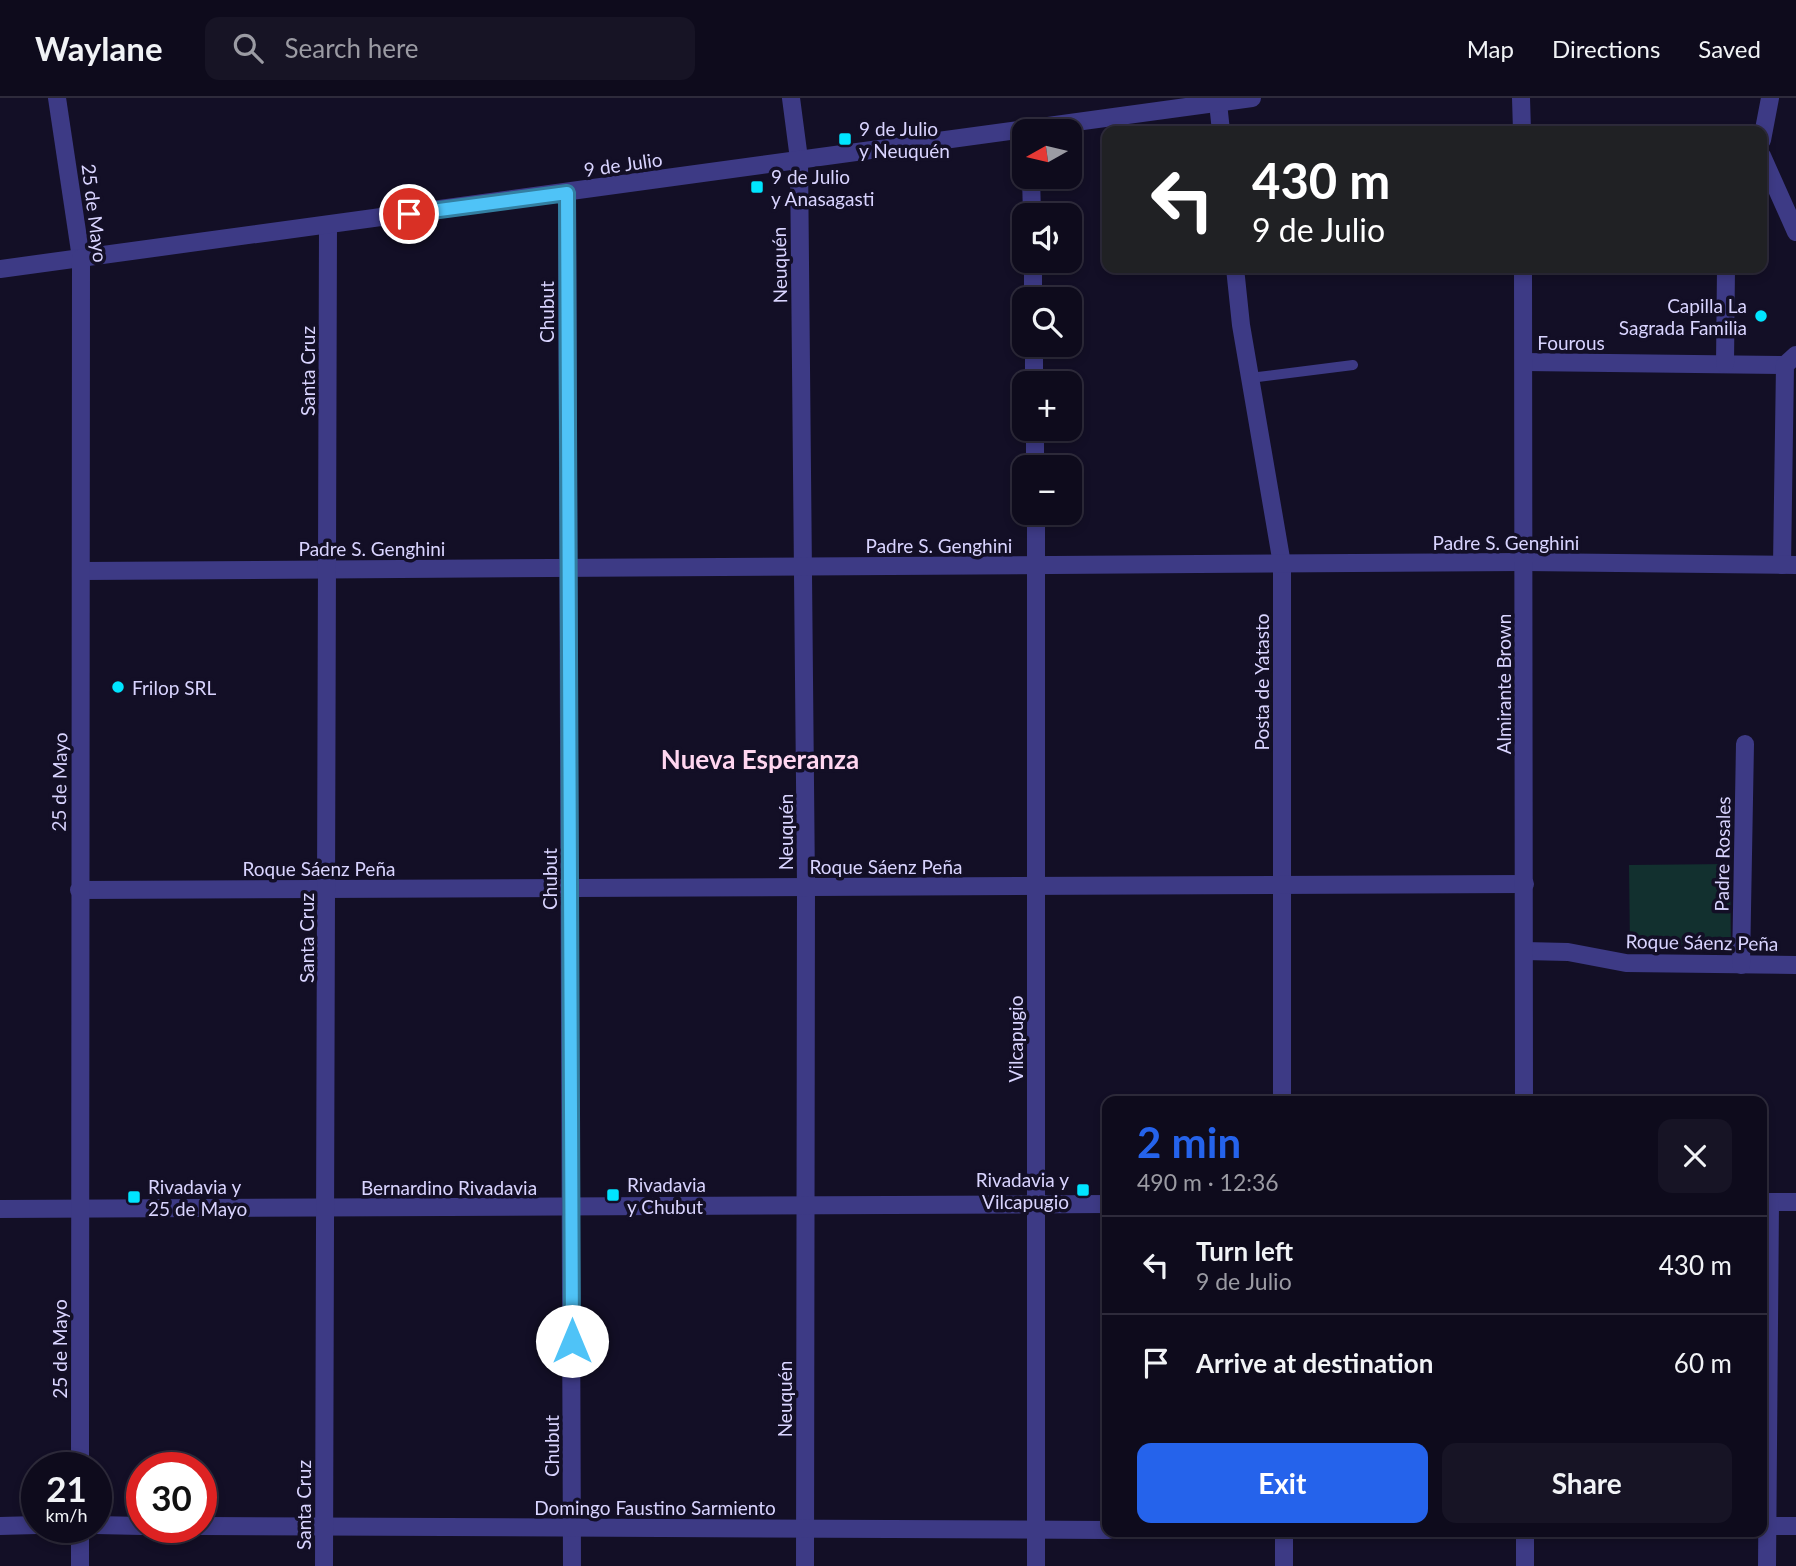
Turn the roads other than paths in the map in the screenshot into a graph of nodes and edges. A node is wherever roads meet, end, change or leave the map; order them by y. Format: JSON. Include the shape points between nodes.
{"nodes":[{"id":1,"x":57,"y":98,"type":"edge"},
{"id":2,"x":791,"y":98,"type":"edge"},
{"id":3,"x":1252,"y":98,"type":"edge"},
{"id":4,"x":1521,"y":98,"type":"edge"},
{"id":5,"x":1770,"y":98,"type":"edge"},
{"id":6,"x":1219,"y":103,"type":"junction"},
{"id":7,"x":1082,"y":123,"type":"edge"},
{"id":8,"x":1221,"y":126,"type":"edge"},
{"id":9,"x":1522,"y":126,"type":"edge"},
{"id":10,"x":1765,"y":126,"type":"edge"},
{"id":11,"x":1012,"y":132,"type":"edge"},
{"id":12,"x":799,"y":159,"type":"junction"},
{"id":13,"x":1767,"y":167,"type":"edge"},
{"id":14,"x":567,"y":193,"type":"junction"},
{"id":15,"x":328,"y":225,"type":"junction"},
{"id":16,"x":1796,"y":232,"type":"edge"},
{"id":17,"x":81,"y":258,"type":"junction"},
{"id":18,"x":0,"y":269,"type":"edge"},
{"id":19,"x":1237,"y":273,"type":"edge"},
{"id":20,"x":1523,"y":273,"type":"edge"},
{"id":21,"x":1726,"y":273,"type":"edge"},
{"id":22,"x":1790,"y":360,"type":"edge"},
{"id":23,"x":1524,"y":362,"type":"junction"},
{"id":24,"x":1725,"y":364,"type":"junction"},
{"id":25,"x":1353,"y":365,"type":"dead end"},
{"id":26,"x":1250,"y":378,"type":"junction"},
{"id":27,"x":1036,"y":525,"type":"edge"},
{"id":28,"x":1523,"y":562,"type":"junction"},
{"id":29,"x":1282,"y":564,"type":"junction"},
{"id":30,"x":1789,"y":565,"type":"edge"},
{"id":31,"x":805,"y":566,"type":"junction"},
{"id":32,"x":1037,"y":566,"type":"junction"},
{"id":33,"x":328,"y":568,"type":"junction"},
{"id":34,"x":568,"y":568,"type":"junction"},
{"id":35,"x":82,"y":571,"type":"junction"},
{"id":36,"x":1745,"y":744,"type":"dead end"},
{"id":37,"x":1525,"y":884,"type":"junction"},
{"id":38,"x":1281,"y":885,"type":"junction"},
{"id":39,"x":806,"y":886,"type":"junction"},
{"id":40,"x":1036,"y":887,"type":"junction"},
{"id":41,"x":570,"y":888,"type":"junction"},
{"id":42,"x":327,"y":889,"type":"junction"},
{"id":43,"x":79,"y":890,"type":"junction"},
{"id":44,"x":1525,"y":951,"type":"junction"},
{"id":45,"x":1741,"y":965,"type":"junction"},
{"id":46,"x":1796,"y":965,"type":"edge"},
{"id":47,"x":1282,"y":1096,"type":"edge"},
{"id":48,"x":1524,"y":1096,"type":"edge"},
{"id":49,"x":1767,"y":1202,"type":"edge"},
{"id":50,"x":1796,"y":1202,"type":"edge"},
{"id":51,"x":1102,"y":1204,"type":"edge"},
{"id":52,"x":1037,"y":1205,"type":"junction"},
{"id":53,"x":805,"y":1206,"type":"junction"},
{"id":54,"x":571,"y":1208,"type":"junction"},
{"id":55,"x":0,"y":1209,"type":"edge"},
{"id":56,"x":79,"y":1209,"type":"junction"},
{"id":57,"x":325,"y":1209,"type":"junction"},
{"id":58,"x":80,"y":1452,"type":"edge"},
{"id":59,"x":21,"y":1525,"type":"edge"},
{"id":60,"x":0,"y":1526,"type":"edge"},
{"id":61,"x":217,"y":1526,"type":"edge"},
{"id":62,"x":1767,"y":1526,"type":"edge"},
{"id":63,"x":1796,"y":1526,"type":"edge"},
{"id":64,"x":572,"y":1527,"type":"junction"},
{"id":65,"x":324,"y":1528,"type":"junction"},
{"id":66,"x":804,"y":1529,"type":"junction"},
{"id":67,"x":1036,"y":1530,"type":"junction"},
{"id":68,"x":1102,"y":1530,"type":"edge"},
{"id":69,"x":1284,"y":1537,"type":"edge"},
{"id":70,"x":1525,"y":1537,"type":"edge"},
{"id":71,"x":1765,"y":1537,"type":"edge"},
{"id":72,"x":80,"y":1543,"type":"edge"},
{"id":73,"x":80,"y":1566,"type":"edge"},
{"id":74,"x":324,"y":1566,"type":"edge"},
{"id":75,"x":572,"y":1566,"type":"edge"},
{"id":76,"x":805,"y":1566,"type":"edge"},
{"id":77,"x":1036,"y":1566,"type":"edge"},
{"id":78,"x":1284,"y":1566,"type":"edge"},
{"id":79,"x":1525,"y":1566,"type":"edge"},
{"id":80,"x":1767,"y":1566,"type":"edge"}],
"edges":[{"from":1,"to":17,"type":"street","name":"25 de Mayo"},
{"from":2,"to":12,"type":"street","name":"Neuquén"},
{"from":3,"to":6,"type":"street","name":"9 de Julio"},
{"from":4,"to":9,"type":"street"},
{"from":5,"to":10,"type":"street"},
{"from":6,"to":7,"type":"street","name":"9 de Julio"},
{"from":6,"to":8,"type":"street"},
{"from":11,"to":12,"type":"street","name":"9 de Julio"},
{"from":12,"to":14,"type":"street","name":"9 de Julio"},
{"from":12,"to":31,"type":"street","name":"Neuquén"},
{"from":13,"to":16,"type":"street"},
{"from":14,"to":15,"type":"street","name":"9 de Julio"},
{"from":14,"to":34,"type":"street","name":"Chubut"},
{"from":15,"to":17,"type":"street","name":"9 de Julio"},
{"from":15,"to":33,"type":"street","name":"Santa Cruz"},
{"from":17,"to":18,"type":"street","name":"9 de Julio"},
{"from":17,"to":35,"type":"street","name":"25 de Mayo"},
{"from":19,"to":26,"type":"street","name":"Posta de Yatasto"},
{"from":20,"to":23,"type":"street","name":"Almirante Brown"},
{"from":21,"to":24,"type":"street"},
{"from":22,"to":24,"type":"street","name":"Fourous"},
{"from":22,"to":30,"type":"street"},
{"from":23,"to":24,"type":"street","name":"Fourous"},
{"from":23,"to":28,"type":"street","name":"Almirante Brown"},
{"from":25,"to":26,"type":"lane"},
{"from":26,"to":29,"type":"street","name":"Posta de Yatasto"},
{"from":27,"to":32,"type":"street","name":"Vilcapugio"},
{"from":28,"to":29,"type":"street","name":"Padre S. Genghini"},
{"from":28,"to":30,"type":"street","name":"Padre S. Genghini"},
{"from":28,"to":37,"type":"street","name":"Almirante Brown"},
{"from":29,"to":32,"type":"street","name":"Padre S. Genghini"},
{"from":29,"to":38,"type":"street","name":"Posta de Yatasto"},
{"from":31,"to":32,"type":"street","name":"Padre S. Genghini"},
{"from":31,"to":34,"type":"street","name":"Padre S. Genghini"},
{"from":31,"to":39,"type":"street","name":"Neuquén"},
{"from":32,"to":40,"type":"street","name":"Vilcapugio"},
{"from":33,"to":34,"type":"street","name":"Padre S. Genghini"},
{"from":33,"to":35,"type":"street","name":"Padre S. Genghini"},
{"from":33,"to":42,"type":"street","name":"Santa Cruz"},
{"from":34,"to":41,"type":"street","name":"Chubut"},
{"from":35,"to":43,"type":"street","name":"25 de Mayo"},
{"from":36,"to":45,"type":"street","name":"Padre Rosales"},
{"from":37,"to":38,"type":"street","name":"Roque Sáenz Peña"},
{"from":37,"to":44,"type":"street","name":"Almirante Brown"},
{"from":38,"to":40,"type":"street","name":"Roque Sáenz Peña"},
{"from":38,"to":47,"type":"street","name":"Posta de Yatasto"},
{"from":39,"to":40,"type":"street","name":"Roque Sáenz Peña"},
{"from":39,"to":41,"type":"street","name":"Roque Sáenz Peña"},
{"from":39,"to":53,"type":"street","name":"Neuquén"},
{"from":40,"to":52,"type":"street","name":"Vilcapugio"},
{"from":41,"to":42,"type":"street","name":"Roque Sáenz Peña"},
{"from":41,"to":54,"type":"street","name":"Chubut"},
{"from":42,"to":43,"type":"street","name":"Roque Sáenz Peña"},
{"from":42,"to":57,"type":"street","name":"Santa Cruz"},
{"from":43,"to":56,"type":"street","name":"25 de Mayo"},
{"from":44,"to":45,"type":"street","name":"Roque Sáenz Peña","via":[[1568,952],[1626,963]]},
{"from":44,"to":48,"type":"street","name":"Almirante Brown"},
{"from":45,"to":46,"type":"street","name":"Roque Sáenz Peña"},
{"from":49,"to":50,"type":"street"},
{"from":51,"to":52,"type":"street","name":"Bernardino Rivadavia"},
{"from":52,"to":53,"type":"street","name":"Bernardino Rivadavia"},
{"from":52,"to":67,"type":"street","name":"Vilcapugio"},
{"from":53,"to":54,"type":"street","name":"Bernardino Rivadavia"},
{"from":53,"to":66,"type":"street","name":"Neuquén"},
{"from":54,"to":57,"type":"street","name":"Bernardino Rivadavia"},
{"from":54,"to":64,"type":"street","name":"Chubut"},
{"from":55,"to":56,"type":"street","name":"Bernardino Rivadavia"},
{"from":56,"to":57,"type":"street","name":"Bernardino Rivadavia"},
{"from":56,"to":58,"type":"street","name":"25 de Mayo"},
{"from":57,"to":65,"type":"street","name":"Santa Cruz"},
{"from":59,"to":60,"type":"street"},
{"from":61,"to":65,"type":"street","name":"Domingo Faustino Sarmiento"},
{"from":62,"to":63,"type":"street"},
{"from":64,"to":65,"type":"street","name":"Domingo Faustino Sarmiento"},
{"from":64,"to":66,"type":"street","name":"Domingo Faustino Sarmiento"},
{"from":64,"to":75,"type":"street","name":"Chubut"},
{"from":65,"to":74,"type":"street","name":"Santa Cruz"},
{"from":66,"to":67,"type":"street","name":"Domingo Faustino Sarmiento"},
{"from":66,"to":76,"type":"street","name":"Neuquén"},
{"from":67,"to":68,"type":"street","name":"Domingo Faustino Sarmiento"},
{"from":67,"to":77,"type":"street","name":"Vilcapugio"},
{"from":69,"to":78,"type":"street"},
{"from":70,"to":79,"type":"street"},
{"from":71,"to":80,"type":"street"},
{"from":72,"to":73,"type":"street"}]}
